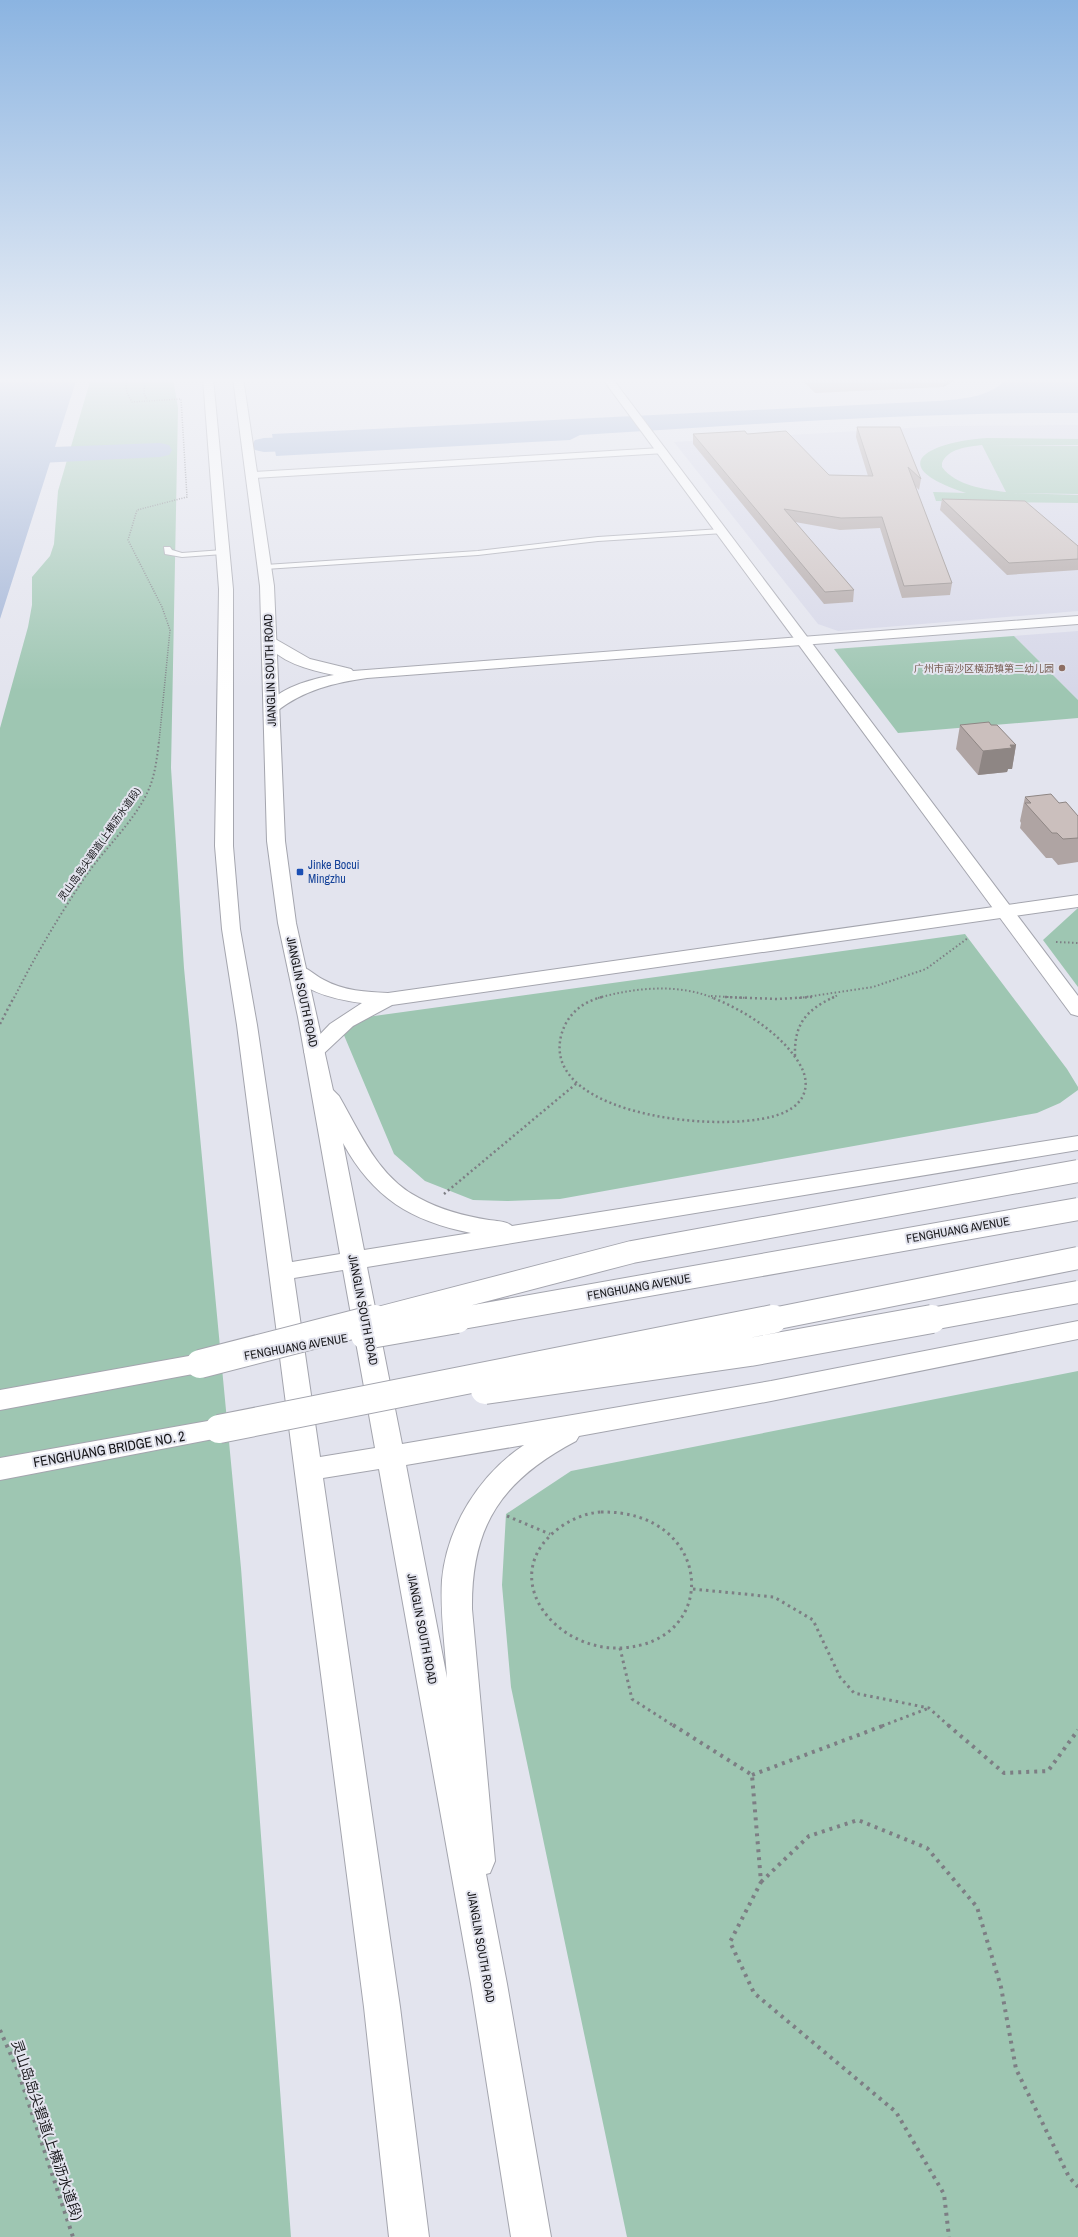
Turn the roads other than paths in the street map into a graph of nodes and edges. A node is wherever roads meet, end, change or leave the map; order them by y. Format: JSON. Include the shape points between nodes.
{"nodes":[{"id":1,"x":217,"y":482,"type":"edge"},
{"id":2,"x":254,"y":482,"type":"edge"},
{"id":3,"x":685,"y":482,"type":"edge"},
{"id":4,"x":721,"y":531,"type":"junction"},
{"id":5,"x":167,"y":549,"type":"dead end"},
{"id":6,"x":223,"y":552,"type":"junction"},
{"id":7,"x":265,"y":567,"type":"junction"},
{"id":8,"x":1078,"y":620,"type":"edge"},
{"id":9,"x":270,"y":640,"type":"junction"},
{"id":10,"x":803,"y":641,"type":"junction"},
{"id":11,"x":368,"y":674,"type":"junction"},
{"id":12,"x":272,"y":708,"type":"junction"},
{"id":13,"x":1078,"y":901,"type":"edge"},
{"id":14,"x":1004,"y":911,"type":"junction"},
{"id":15,"x":298,"y":971,"type":"junction"},
{"id":16,"x":388,"y":999,"type":"junction"},
{"id":17,"x":1078,"y":1010,"type":"edge"},
{"id":18,"x":314,"y":1052,"type":"junction"},
{"id":19,"x":320,"y":1082,"type":"junction"},
{"id":20,"x":1078,"y":1143,"type":"edge"},
{"id":21,"x":1078,"y":1171,"type":"edge"},
{"id":22,"x":1078,"y":1209,"type":"edge"},
{"id":23,"x":551,"y":1229,"type":"junction"},
{"id":24,"x":1078,"y":1258,"type":"edge"},
{"id":25,"x":354,"y":1260,"type":"junction"},
{"id":26,"x":281,"y":1272,"type":"junction"},
{"id":27,"x":1078,"y":1292,"type":"edge"},
{"id":28,"x":1078,"y":1330,"type":"edge"},
{"id":29,"x":200,"y":1364,"type":"junction"},
{"id":30,"x":0,"y":1400,"type":"edge"},
{"id":31,"x":587,"y":1424,"type":"junction"},
{"id":32,"x":219,"y":1429,"type":"junction"},
{"id":33,"x":390,"y":1456,"type":"junction"},
{"id":34,"x":0,"y":1470,"type":"edge"},
{"id":35,"x":308,"y":1470,"type":"junction"},
{"id":36,"x":488,"y":1984,"type":"junction"},
{"id":37,"x":409,"y":2237,"type":"edge"},
{"id":38,"x":531,"y":2237,"type":"edge"}],
"edges":[{"from":1,"to":6,"type":"main road"},
{"from":2,"to":7,"type":"main road","name":"JIANGLIN SOUTH ROAD"},
{"from":3,"to":4,"type":"main road"},
{"from":4,"to":7,"type":"lane","via":[[598,539],[478,553]]},
{"from":4,"to":10,"type":"main road"},
{"from":5,"to":6,"type":"lane","via":[[168,552],[182,555]]},
{"from":6,"to":26,"type":"main road","via":[[227,642],[224,857],[231,929]]},
{"from":7,"to":9,"type":"main road","name":"JIANGLIN SOUTH ROAD"},
{"from":8,"to":10,"type":"main road"},
{"from":9,"to":11,"type":"main road","via":[[285,653],[316,666]]},
{"from":9,"to":12,"type":"main road","name":"JIANGLIN SOUTH ROAD"},
{"from":10,"to":11,"type":"main road"},
{"from":10,"to":14,"type":"main road"},
{"from":11,"to":12,"type":"main road","via":[[321,682],[300,689]]},
{"from":12,"to":15,"type":"main road","name":"JIANGLIN SOUTH ROAD","via":[[276,841],[287,923]]},
{"from":13,"to":14,"type":"main road"},
{"from":14,"to":16,"type":"main road"},
{"from":14,"to":17,"type":"main road"},
{"from":15,"to":16,"type":"main road","via":[[309,981],[344,995]]},
{"from":15,"to":18,"type":"main road","name":"JIANGLIN SOUTH ROAD"},
{"from":16,"to":18,"type":"main road","via":[[345,1021]]},
{"from":18,"to":19,"type":"main road","name":"JIANGLIN SOUTH ROAD"},
{"from":19,"to":23,"type":"main road","via":[[367,1163],[389,1190],[423,1211],[463,1224],[506,1230]]},
{"from":19,"to":25,"type":"main road","name":"JIANGLIN SOUTH ROAD"},
{"from":20,"to":23,"type":"main road"},
{"from":21,"to":29,"type":"main road","bridge":true,"via":[[632,1252]]},
{"from":22,"to":29,"type":"main road","name":"FENGHUANG AVENUE","bridge":true},
{"from":23,"to":25,"type":"main road"},
{"from":24,"to":32,"type":"main road","bridge":true},
{"from":25,"to":26,"type":"main road"},
{"from":25,"to":33,"type":"main road","name":"JIANGLIN SOUTH ROAD"},
{"from":26,"to":35,"type":"main road"},
{"from":27,"to":32,"type":"main road","bridge":true,"via":[[750,1352]]},
{"from":28,"to":31,"type":"main road"},
{"from":29,"to":30,"type":"main road"},
{"from":31,"to":33,"type":"main road"},
{"from":31,"to":36,"type":"main road","via":[[545,1443],[509,1471],[482,1505],[466,1537],[458,1572],[457,1609]]},
{"from":32,"to":34,"type":"main road","name":"FENGHUANG BRIDGE NO. 2"},
{"from":33,"to":35,"type":"main road"},
{"from":33,"to":36,"type":"main road","name":"JIANGLIN SOUTH ROAD"},
{"from":35,"to":37,"type":"main road","via":[[382,2007]]},
{"from":36,"to":38,"type":"main road","name":"JIANGLIN SOUTH ROAD"}]}
